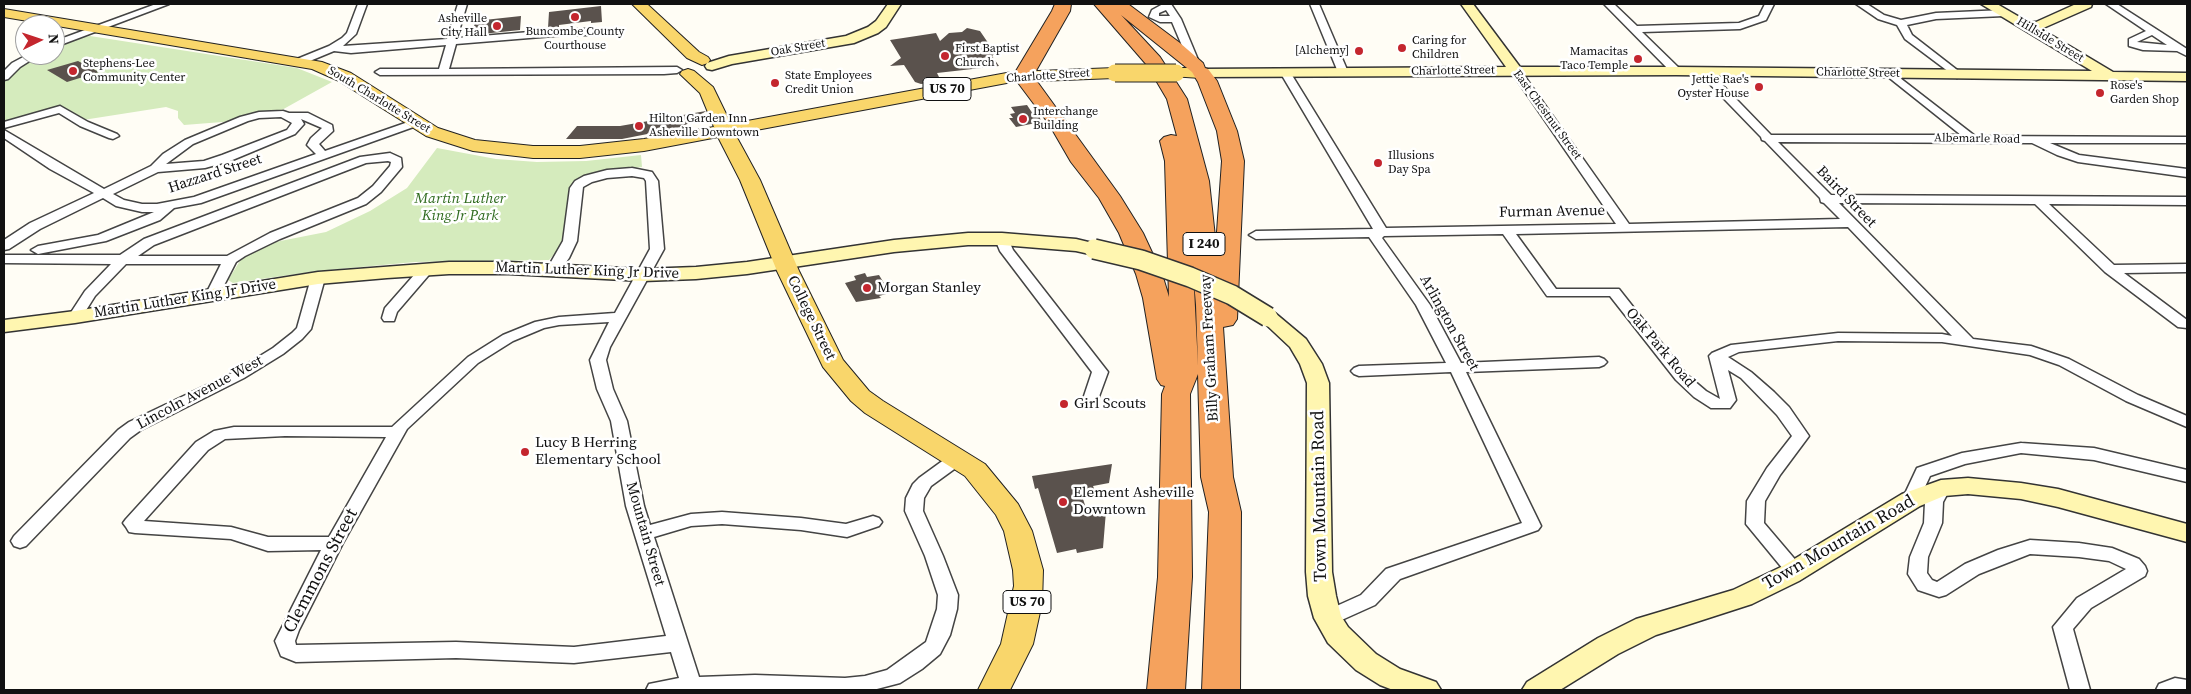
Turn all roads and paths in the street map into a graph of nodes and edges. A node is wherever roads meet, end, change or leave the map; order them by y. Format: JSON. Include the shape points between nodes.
{"nodes":[{"id":1,"x":164,"y":4,"type":"edge"},
{"id":2,"x":362,"y":4,"type":"edge"},
{"id":3,"x":462,"y":4,"type":"edge"},
{"id":4,"x":626,"y":4,"type":"edge"},
{"id":5,"x":639,"y":4,"type":"edge"},
{"id":6,"x":894,"y":4,"type":"edge"},
{"id":7,"x":1063,"y":4,"type":"edge"},
{"id":8,"x":1087,"y":4,"type":"edge"},
{"id":9,"x":1102,"y":4,"type":"edge"},
{"id":10,"x":1118,"y":4,"type":"edge"},
{"id":11,"x":1167,"y":4,"type":"edge"},
{"id":12,"x":1314,"y":4,"type":"edge"},
{"id":13,"x":1467,"y":4,"type":"edge"},
{"id":14,"x":1609,"y":4,"type":"edge"},
{"id":15,"x":1769,"y":4,"type":"edge"},
{"id":16,"x":1862,"y":4,"type":"edge"},
{"id":17,"x":1988,"y":4,"type":"edge"},
{"id":18,"x":2086,"y":4,"type":"edge"},
{"id":19,"x":2111,"y":4,"type":"edge"},
{"id":20,"x":4,"y":13,"type":"edge"},
{"id":21,"x":2004,"y":13,"type":"junction"},
{"id":22,"x":1176,"y":19,"type":"junction"},
{"id":23,"x":1901,"y":23,"type":"junction"},
{"id":24,"x":2027,"y":26,"type":"junction"},
{"id":25,"x":94,"y":29,"type":"junction"},
{"id":26,"x":1635,"y":29,"type":"junction"},
{"id":27,"x":2153,"y":31,"type":"junction"},
{"id":28,"x":596,"y":32,"type":"dead end"},
{"id":29,"x":663,"y":34,"type":"junction"},
{"id":30,"x":65,"y":40,"type":"edge"},
{"id":31,"x":452,"y":42,"type":"junction"},
{"id":32,"x":333,"y":48,"type":"junction"},
{"id":33,"x":2183,"y":50,"type":"edge"},
{"id":34,"x":301,"y":61,"type":"junction"},
{"id":35,"x":707,"y":64,"type":"junction"},
{"id":36,"x":16,"y":65,"type":"edge"},
{"id":37,"x":682,"y":69,"type":"junction"},
{"id":38,"x":1515,"y":70,"type":"junction"},
{"id":39,"x":1191,"y":71,"type":"junction"},
{"id":40,"x":1676,"y":71,"type":"junction"},
{"id":41,"x":1703,"y":71,"type":"junction"},
{"id":42,"x":380,"y":72,"type":"dead end"},
{"id":43,"x":443,"y":72,"type":"junction"},
{"id":44,"x":1285,"y":72,"type":"junction"},
{"id":45,"x":1343,"y":72,"type":"junction"},
{"id":46,"x":1891,"y":74,"type":"junction"},
{"id":47,"x":1957,"y":75,"type":"junction"},
{"id":48,"x":1023,"y":76,"type":"junction"},
{"id":49,"x":4,"y":77,"type":"edge"},
{"id":50,"x":2111,"y":77,"type":"junction"},
{"id":51,"x":2187,"y":77,"type":"edge"},
{"id":52,"x":290,"y":116,"type":"junction"},
{"id":53,"x":726,"y":121,"type":"junction"},
{"id":54,"x":415,"y":123,"type":"junction"},
{"id":55,"x":4,"y":125,"type":"edge"},
{"id":56,"x":4,"y":132,"type":"edge"},
{"id":57,"x":114,"y":136,"type":"dead end"},
{"id":58,"x":1766,"y":138,"type":"junction"},
{"id":59,"x":1971,"y":138,"type":"junction"},
{"id":60,"x":2033,"y":139,"type":"junction"},
{"id":61,"x":2187,"y":140,"type":"edge"},
{"id":62,"x":323,"y":155,"type":"junction"},
{"id":63,"x":156,"y":168,"type":"junction"},
{"id":64,"x":2187,"y":173,"type":"edge"},
{"id":65,"x":104,"y":194,"type":"junction"},
{"id":66,"x":1825,"y":199,"type":"junction"},
{"id":67,"x":2039,"y":201,"type":"junction"},
{"id":68,"x":2187,"y":201,"type":"edge"},
{"id":69,"x":169,"y":207,"type":"junction"},
{"id":70,"x":1849,"y":223,"type":"junction"},
{"id":71,"x":1625,"y":227,"type":"junction"},
{"id":72,"x":1507,"y":230,"type":"junction"},
{"id":73,"x":1382,"y":232,"type":"junction"},
{"id":74,"x":1256,"y":235,"type":"dead end"},
{"id":75,"x":1002,"y":239,"type":"junction"},
{"id":76,"x":4,"y":246,"type":"edge"},
{"id":77,"x":38,"y":250,"type":"dead end"},
{"id":78,"x":4,"y":258,"type":"edge"},
{"id":79,"x":122,"y":260,"type":"junction"},
{"id":80,"x":230,"y":260,"type":"junction"},
{"id":81,"x":785,"y":262,"type":"junction"},
{"id":82,"x":2187,"y":268,"type":"edge"},
{"id":83,"x":427,"y":269,"type":"junction"},
{"id":84,"x":554,"y":269,"type":"junction"},
{"id":85,"x":2110,"y":270,"type":"junction"},
{"id":86,"x":643,"y":275,"type":"junction"},
{"id":87,"x":318,"y":278,"type":"junction"},
{"id":88,"x":213,"y":294,"type":"junction"},
{"id":89,"x":76,"y":317,"type":"junction"},
{"id":90,"x":620,"y":317,"type":"junction"},
{"id":91,"x":389,"y":318,"type":"dead end"},
{"id":92,"x":2187,"y":324,"type":"edge"},
{"id":93,"x":4,"y":326,"type":"edge"},
{"id":94,"x":1299,"y":343,"type":"joint"},
{"id":95,"x":1968,"y":343,"type":"junction"},
{"id":96,"x":1717,"y":356,"type":"junction"},
{"id":97,"x":1599,"y":362,"type":"dead end"},
{"id":98,"x":1456,"y":367,"type":"junction"},
{"id":99,"x":1359,"y":371,"type":"dead end"},
{"id":100,"x":1176,"y":394,"type":"junction"},
{"id":101,"x":1091,"y":399,"type":"dead end"},
{"id":102,"x":2187,"y":422,"type":"edge"},
{"id":103,"x":397,"y":432,"type":"junction"},
{"id":104,"x":958,"y":458,"type":"junction"},
{"id":105,"x":2187,"y":476,"type":"edge"},
{"id":106,"x":1941,"y":489,"type":"junction"},
{"id":107,"x":1911,"y":500,"type":"junction"},
{"id":108,"x":1225,"y":512,"type":"junction"},
{"id":109,"x":873,"y":522,"type":"dead end"},
{"id":110,"x":2187,"y":533,"type":"edge"},
{"id":111,"x":643,"y":534,"type":"junction"},
{"id":112,"x":20,"y":541,"type":"dead end"},
{"id":113,"x":334,"y":544,"type":"junction"},
{"id":114,"x":1796,"y":570,"type":"junction"},
{"id":115,"x":1328,"y":618,"type":"junction"},
{"id":116,"x":677,"y":643,"type":"junction"},
{"id":117,"x":691,"y":684,"type":"junction"},
{"id":118,"x":2187,"y":688,"type":"edge"},
{"id":119,"x":656,"y":690,"type":"edge"},
{"id":120,"x":994,"y":690,"type":"edge"},
{"id":121,"x":1166,"y":690,"type":"edge"},
{"id":122,"x":1221,"y":690,"type":"edge"},
{"id":123,"x":1426,"y":690,"type":"edge"},
{"id":124,"x":1537,"y":690,"type":"edge"},
{"id":125,"x":2080,"y":690,"type":"edge"},
{"id":126,"x":2166,"y":690,"type":"edge"}],
"edges":[{"from":1,"to":25,"type":"street"},
{"from":2,"to":32,"type":"street","via":[[350,34]]},
{"from":3,"to":31,"type":"street"},
{"from":4,"to":29,"type":"main road","name":"College Street"},
{"from":5,"to":29,"type":"main road","name":"College Street"},
{"from":6,"to":35,"type":"main road","name":"Oak Street","via":[[881,24],[849,40]]},
{"from":7,"to":48,"type":"highway"},
{"from":8,"to":100,"type":"highway","name":"Billy Graham Freeway","number":"I 240","via":[[1141,63],[1152,82],[1176,161],[1184,309],[1184,374]]},
{"from":9,"to":108,"type":"highway","name":"Billy Graham Freeway","number":"I 240","via":[[1160,70],[1176,99],[1190,140],[1201,208],[1209,304],[1217,477]]},
{"from":10,"to":39,"type":"highway","via":[[1174,47]]},
{"from":11,"to":22,"type":"street"},
{"from":11,"to":22,"type":"street","via":[[1155,12],[1154,17]]},
{"from":12,"to":45,"type":"street"},
{"from":13,"to":38,"type":"main road","name":"East Chestnut Street"},
{"from":14,"to":26,"type":"street"},
{"from":15,"to":26,"type":"street","via":[[1763,18],[1740,26]]},
{"from":16,"to":23,"type":"street","via":[[1881,17]]},
{"from":17,"to":21,"type":"main road","name":"Hillside Street"},
{"from":18,"to":24,"type":"main road","via":[[2038,26]]},
{"from":19,"to":27,"type":"street"},
{"from":20,"to":25,"type":"main road","name":"South Charlotte Street"},
{"from":21,"to":23,"type":"street","via":[[1936,16]]},
{"from":21,"to":24,"type":"main road","name":"Hillside Street"},
{"from":22,"to":39,"type":"street"},
{"from":23,"to":47,"type":"street","via":[[1908,37]]},
{"from":24,"to":50,"type":"main road","name":"Hillside Street"},
{"from":25,"to":30,"type":"street"},
{"from":25,"to":34,"type":"main road","name":"South Charlotte Street"},
{"from":26,"to":40,"type":"street"},
{"from":27,"to":33,"type":"street"},
{"from":27,"to":33,"type":"street","via":[[2132,41],[2132,44]]},
{"from":28,"to":31,"type":"street"},
{"from":29,"to":35,"type":"main road","name":"College Street"},
{"from":29,"to":37,"type":"main road","name":"College Street","via":[[681,57]]},
{"from":31,"to":32,"type":"street","via":[[351,50]]},
{"from":31,"to":43,"type":"street"},
{"from":32,"to":34,"type":"street"},
{"from":34,"to":54,"type":"main road","name":"South Charlotte Street","via":[[344,77]]},
{"from":35,"to":37,"type":"main road"},
{"from":35,"to":53,"type":"main road","name":"College Street","via":[[709,78],[717,89]]},
{"from":36,"to":49,"type":"street"},
{"from":37,"to":43,"type":"street","via":[[664,72]]},
{"from":37,"to":53,"type":"main road","name":"College Street","via":[[707,91]]},
{"from":38,"to":40,"type":"main road","name":"Charlotte Street"},
{"from":38,"to":45,"type":"main road","name":"Charlotte Street"},
{"from":38,"to":71,"type":"street","name":"East Chestnut Street"},
{"from":39,"to":44,"type":"main road","name":"Charlotte Street"},
{"from":39,"to":48,"type":"main road","name":"Charlotte Street","number":"US 70","bridge":true},
{"from":39,"to":108,"type":"highway","via":[[1207,81],[1227,131],[1233,161],[1223,351],[1228,466]]},
{"from":40,"to":41,"type":"main road","name":"Charlotte Street"},
{"from":41,"to":46,"type":"main road","name":"Charlotte Street"},
{"from":41,"to":58,"type":"street","name":"Baird Street"},
{"from":42,"to":43,"type":"street"},
{"from":44,"to":45,"type":"main road","name":"Charlotte Street"},
{"from":44,"to":73,"type":"street","name":"Arlington Street"},
{"from":46,"to":47,"type":"main road","name":"Charlotte Street"},
{"from":46,"to":59,"type":"street"},
{"from":47,"to":50,"type":"main road","name":"Charlotte Street"},
{"from":48,"to":53,"type":"main road","name":"Charlotte Street","number":"US 70","via":[[796,117]]},
{"from":48,"to":100,"type":"highway","via":[[1120,214],[1149,274]]},
{"from":50,"to":51,"type":"main road","name":"Charlotte Street"},
{"from":52,"to":62,"type":"street","via":[[304,115],[328,127],[313,145]]},
{"from":52,"to":63,"type":"street","via":[[259,115],[210,131],[181,147]]},
{"from":52,"to":63,"type":"street","via":[[298,121],[296,128],[270,141],[205,164]]},
{"from":53,"to":54,"type":"main road","name":"South Charlotte Street","via":[[622,148],[580,152],[486,147],[452,140]]},
{"from":53,"to":81,"type":"main road","name":"College Street","number":"US 70"},
{"from":54,"to":62,"type":"street","name":"Hazzard Street"},
{"from":55,"to":57,"type":"street","via":[[60,109],[84,124]]},
{"from":56,"to":65,"type":"street","name":"Hazzard Street","via":[[54,166]]},
{"from":58,"to":59,"type":"street","name":"Albemarle Road"},
{"from":58,"to":66,"type":"street","name":"Baird Street"},
{"from":59,"to":60,"type":"street","name":"Albemarle Road"},
{"from":60,"to":61,"type":"street","name":"Albemarle Road"},
{"from":60,"to":64,"type":"street","via":[[2078,158]]},
{"from":62,"to":69,"type":"street","name":"Hazzard Street"},
{"from":63,"to":65,"type":"street"},
{"from":65,"to":69,"type":"street","name":"Hazzard Street","via":[[120,203],[142,208]]},
{"from":65,"to":76,"type":"street","via":[[35,226]]},
{"from":66,"to":67,"type":"street"},
{"from":66,"to":70,"type":"street","name":"Baird Street"},
{"from":67,"to":68,"type":"street"},
{"from":67,"to":85,"type":"street"},
{"from":69,"to":77,"type":"street","via":[[155,217],[109,235]]},
{"from":70,"to":71,"type":"street","name":"Furman Avenue"},
{"from":70,"to":95,"type":"street","name":"Baird Street"},
{"from":71,"to":72,"type":"street","name":"Furman Avenue"},
{"from":72,"to":73,"type":"street","name":"Furman Avenue"},
{"from":72,"to":96,"type":"street","name":"Oak Park Road","via":[[1552,293],[1614,292],[1681,377],[1700,394],[1717,404],[1724,404],[1728,400]]},
{"from":73,"to":74,"type":"street","name":"Furman Avenue"},
{"from":73,"to":98,"type":"street","name":"Arlington Street","via":[[1375,237],[1423,305]]},
{"from":75,"to":81,"type":"main road","name":"Martin Luther King Jr Drive","via":[[937,241]]},
{"from":75,"to":94,"type":"main road","name":"Martin Luther King Jr Drive","bridge":true,"via":[[1076,245],[1148,262],[1232,295],[1268,317]]},
{"from":75,"to":101,"type":"street","via":[[1007,251],[1100,372]]},
{"from":78,"to":79,"type":"street"},
{"from":79,"to":80,"type":"street"},
{"from":79,"to":80,"type":"street","via":[[149,242],[349,165],[378,157],[397,161],[396,167],[362,202],[275,236]]},
{"from":79,"to":89,"type":"street","via":[[90,294]]},
{"from":80,"to":88,"type":"street"},
{"from":81,"to":86,"type":"main road","name":"Martin Luther King Jr Drive","via":[[696,273]]},
{"from":81,"to":104,"type":"main road","name":"College Street","number":"US 70","via":[[820,339],[843,378],[874,407]]},
{"from":82,"to":85,"type":"street"},
{"from":83,"to":84,"type":"main road","name":"Martin Luther King Jr Drive"},
{"from":83,"to":87,"type":"main road","name":"Martin Luther King Jr Drive"},
{"from":83,"to":91,"type":"street","via":[[390,311]]},
{"from":84,"to":86,"type":"main road","name":"Martin Luther King Jr Drive"},
{"from":84,"to":86,"type":"street","name":"Mountain Street","via":[[570,241],[578,186],[588,179],[642,172],[652,181],[657,249]]},
{"from":85,"to":92,"type":"street"},
{"from":86,"to":90,"type":"street","name":"Mountain Street"},
{"from":87,"to":88,"type":"main road","name":"Martin Luther King Jr Drive"},
{"from":87,"to":112,"type":"street","name":"Lincoln Avenue West","via":[[307,321],[297,336],[239,375],[124,434]]},
{"from":88,"to":89,"type":"main road","name":"Martin Luther King Jr Drive"},
{"from":89,"to":93,"type":"main road","name":"Martin Luther King Jr Drive"},
{"from":90,"to":103,"type":"street","name":"Clemmons Street","via":[[540,325],[508,338],[473,360]]},
{"from":90,"to":111,"type":"street","name":"Mountain Street","via":[[598,360],[605,389],[619,421]]},
{"from":94,"to":115,"type":"main road","name":"Town Mountain Road","via":[[1318,383],[1319,572]]},
{"from":95,"to":96,"type":"street","via":[[1942,338],[1838,337],[1736,348]]},
{"from":95,"to":102,"type":"street","via":[[2045,355]]},
{"from":96,"to":114,"type":"street","via":[[1768,395],[1801,436],[1773,472],[1756,501],[1755,524]]},
{"from":97,"to":98,"type":"street"},
{"from":98,"to":99,"type":"street"},
{"from":98,"to":115,"type":"street","name":"Arlington Street","via":[[1532,526],[1393,574],[1368,600]]},
{"from":100,"to":121,"type":"highway","name":"Billy Graham Freeway","number":"I 240","via":[[1175,568]]},
{"from":103,"to":113,"type":"street","name":"Clemmons Street"},
{"from":103,"to":113,"type":"street","via":[[234,432],[220,435],[202,446],[132,523],[135,527],[231,532],[268,544]]},
{"from":104,"to":117,"type":"street","via":[[925,482],[915,498],[914,511],[948,595],[940,635],[932,648],[915,663],[893,677],[845,686]]},
{"from":104,"to":120,"type":"main road","name":"College Street","number":"US 70","via":[[975,470],[1008,511],[1018,531],[1028,570],[1024,623]]},
{"from":105,"to":107,"type":"street","via":[[2094,454],[2021,448],[1962,459],[1923,472]]},
{"from":106,"to":107,"type":"main road","name":"Town Mountain Road"},
{"from":106,"to":110,"type":"main road","name":"Town Mountain Road","via":[[1968,486],[2021,491]]},
{"from":106,"to":125,"type":"street","via":[[1934,502],[1933,523],[1919,557],[1918,574],[1925,585],[1939,590],[1972,569],[2030,547],[2112,555],[2132,564],[2138,571],[2084,603],[2063,627]]},
{"from":107,"to":114,"type":"main road","name":"Town Mountain Road"},
{"from":108,"to":122,"type":"highway","name":"Billy Graham Freeway","number":"I 240"},
{"from":109,"to":111,"type":"street","via":[[847,531],[722,518],[691,520]]},
{"from":111,"to":116,"type":"street","name":"Mountain Street"},
{"from":113,"to":116,"type":"street","name":"Clemmons Street","via":[[285,641],[288,650],[296,654],[456,650],[574,655]]},
{"from":114,"to":124,"type":"main road","name":"Town Mountain Road","via":[[1742,597],[1646,627],[1608,646]]},
{"from":115,"to":123,"type":"main road","name":"Town Mountain Road","via":[[1338,635],[1366,662],[1390,677]]},
{"from":116,"to":117,"type":"street","name":"Mountain Street"},
{"from":117,"to":119,"type":"street"},
{"from":118,"to":126,"type":"street","via":[[2175,686]]}]}
